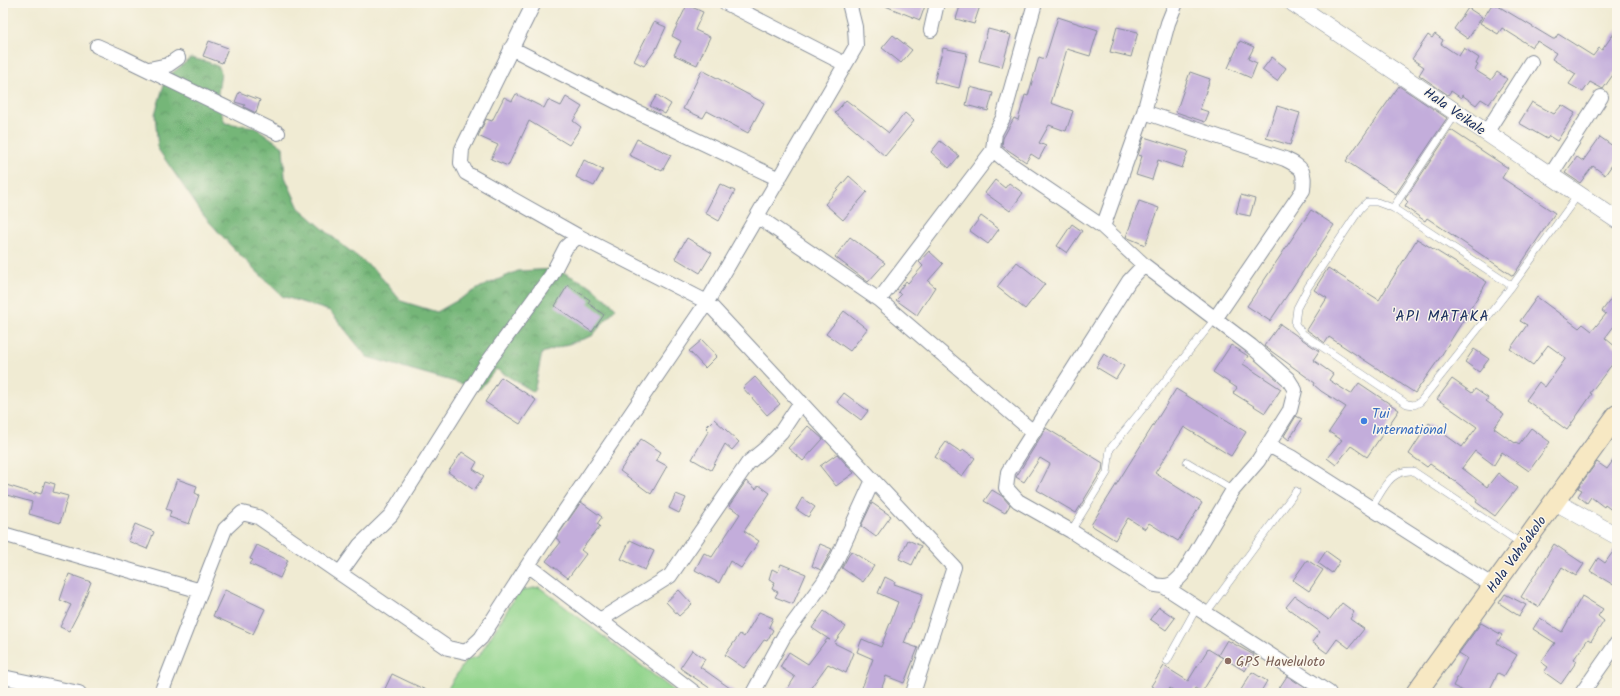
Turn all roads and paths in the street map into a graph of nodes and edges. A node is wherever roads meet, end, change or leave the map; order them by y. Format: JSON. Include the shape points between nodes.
{"nodes":[{"id":1,"x":534,"y":3,"type":"edge"},
{"id":2,"x":726,"y":3,"type":"edge"},
{"id":3,"x":849,"y":3,"type":"edge"},
{"id":4,"x":937,"y":3,"type":"edge"},
{"id":5,"x":1035,"y":3,"type":"edge"},
{"id":6,"x":1176,"y":3,"type":"edge"},
{"id":7,"x":1293,"y":3,"type":"edge"},
{"id":8,"x":931,"y":30,"type":"dead end"},
{"id":9,"x":97,"y":46,"type":"dead end"},
{"id":10,"x":511,"y":48,"type":"junction"},
{"id":11,"x":178,"y":58,"type":"dead end"},
{"id":12,"x":1531,"y":62,"type":"dead end"},
{"id":13,"x":845,"y":64,"type":"junction"},
{"id":14,"x":149,"y":70,"type":"junction"},
{"id":15,"x":1602,"y":97,"type":"dead end"},
{"id":16,"x":1144,"y":112,"type":"junction"},
{"id":17,"x":1457,"y":112,"type":"junction"},
{"id":18,"x":278,"y":133,"type":"dead end"},
{"id":19,"x":1486,"y":133,"type":"junction"},
{"id":20,"x":993,"y":150,"type":"junction"},
{"id":21,"x":1550,"y":176,"type":"junction"},
{"id":22,"x":779,"y":179,"type":"junction"},
{"id":23,"x":1578,"y":194,"type":"junction"},
{"id":24,"x":1392,"y":208,"type":"junction"},
{"id":25,"x":757,"y":216,"type":"junction"},
{"id":26,"x":1617,"y":220,"type":"edge"},
{"id":27,"x":1103,"y":227,"type":"junction"},
{"id":28,"x":578,"y":236,"type":"junction"},
{"id":29,"x":1144,"y":265,"type":"junction"},
{"id":30,"x":1512,"y":286,"type":"junction"},
{"id":31,"x":880,"y":300,"type":"junction"},
{"id":32,"x":707,"y":302,"type":"junction"},
{"id":33,"x":1215,"y":319,"type":"junction"},
{"id":34,"x":801,"y":402,"type":"junction"},
{"id":35,"x":1617,"y":415,"type":"edge"},
{"id":36,"x":1032,"y":431,"type":"junction"},
{"id":37,"x":1268,"y":445,"type":"junction"},
{"id":38,"x":1187,"y":462,"type":"dead end"},
{"id":39,"x":873,"y":480,"type":"junction"},
{"id":40,"x":1233,"y":490,"type":"junction"},
{"id":41,"x":1296,"y":490,"type":"dead end"},
{"id":42,"x":1554,"y":501,"type":"junction"},
{"id":43,"x":1371,"y":508,"type":"junction"},
{"id":44,"x":1071,"y":531,"type":"junction"},
{"id":45,"x":3,"y":534,"type":"edge"},
{"id":46,"x":1617,"y":536,"type":"edge"},
{"id":47,"x":1523,"y":545,"type":"junction"},
{"id":48,"x":528,"y":565,"type":"junction"},
{"id":49,"x":340,"y":573,"type":"junction"},
{"id":50,"x":1493,"y":586,"type":"junction"},
{"id":51,"x":1165,"y":587,"type":"junction"},
{"id":52,"x":201,"y":591,"type":"junction"},
{"id":53,"x":1201,"y":610,"type":"junction"},
{"id":54,"x":600,"y":620,"type":"junction"},
{"id":55,"x":1617,"y":643,"type":"edge"},
{"id":56,"x":1167,"y":661,"type":"dead end"},
{"id":57,"x":3,"y":677,"type":"edge"},
{"id":58,"x":1423,"y":691,"type":"edge"},
{"id":59,"x":79,"y":693,"type":"edge"},
{"id":60,"x":161,"y":693,"type":"edge"},
{"id":61,"x":695,"y":693,"type":"edge"},
{"id":62,"x":753,"y":693,"type":"edge"},
{"id":63,"x":913,"y":693,"type":"edge"},
{"id":64,"x":1329,"y":693,"type":"edge"},
{"id":65,"x":1582,"y":693,"type":"edge"}],
"edges":[{"from":1,"to":10,"type":"street"},
{"from":2,"to":13,"type":"street"},
{"from":3,"to":13,"type":"street","via":[[855,27],[856,46]]},
{"from":4,"to":8,"type":"street"},
{"from":5,"to":20,"type":"street","via":[[1003,118],[995,133]]},
{"from":6,"to":16,"type":"street","via":[[1168,23]]},
{"from":7,"to":17,"type":"street","name":"Hala Veikale"},
{"from":9,"to":14,"type":"street"},
{"from":10,"to":22,"type":"street","via":[[635,111]]},
{"from":10,"to":28,"type":"street","via":[[462,149],[461,163],[466,172]]},
{"from":11,"to":14,"type":"street","via":[[168,65]]},
{"from":12,"to":19,"type":"street"},
{"from":13,"to":22,"type":"street"},
{"from":14,"to":18,"type":"street"},
{"from":15,"to":21,"type":"street"},
{"from":16,"to":27,"type":"street"},
{"from":16,"to":33,"type":"street","via":[[1285,159],[1299,166],[1304,174],[1302,190]]},
{"from":17,"to":19,"type":"street","name":"Hala Veikale"},
{"from":17,"to":24,"type":"lane"},
{"from":19,"to":21,"type":"street","name":"Hala Veikale"},
{"from":20,"to":27,"type":"street"},
{"from":20,"to":31,"type":"street"},
{"from":21,"to":23,"type":"street","name":"Hala Veikale"},
{"from":22,"to":25,"type":"street"},
{"from":23,"to":26,"type":"street","name":"Hala Veikale"},
{"from":23,"to":30,"type":"lane"},
{"from":24,"to":30,"type":"lane"},
{"from":24,"to":30,"type":"lane","via":[[1377,202],[1368,202],[1360,209],[1308,286],[1297,308],[1296,324],[1303,334],[1407,404],[1414,405],[1420,402]]},
{"from":25,"to":31,"type":"street"},
{"from":25,"to":32,"type":"street"},
{"from":27,"to":29,"type":"street"},
{"from":28,"to":32,"type":"street"},
{"from":28,"to":49,"type":"street","via":[[566,247],[551,276],[485,366],[391,515],[360,545]]},
{"from":29,"to":33,"type":"street"},
{"from":29,"to":36,"type":"street","via":[[1129,281]]},
{"from":31,"to":36,"type":"street"},
{"from":32,"to":34,"type":"street"},
{"from":32,"to":48,"type":"street"},
{"from":33,"to":37,"type":"street","via":[[1251,346],[1288,379],[1295,390],[1290,410]]},
{"from":33,"to":44,"type":"lane","via":[[1110,449],[1107,473]]},
{"from":34,"to":39,"type":"street"},
{"from":34,"to":54,"type":"street","via":[[781,432],[748,463],[670,576]]},
{"from":35,"to":42,"type":"main road","name":"Hala Vaha'akolo"},
{"from":36,"to":44,"type":"street","via":[[1008,472],[1006,488],[1018,501]]},
{"from":37,"to":40,"type":"street"},
{"from":37,"to":43,"type":"street","via":[[1292,457]]},
{"from":38,"to":40,"type":"lane"},
{"from":39,"to":62,"type":"street","via":[[836,561],[784,636]]},
{"from":39,"to":63,"type":"street","via":[[954,567]]},
{"from":40,"to":51,"type":"street","via":[[1183,574]]},
{"from":41,"to":53,"type":"lane"},
{"from":42,"to":46,"type":"street"},
{"from":42,"to":47,"type":"main road","name":"Hala Vaha'akolo"},
{"from":43,"to":47,"type":"lane","via":[[1393,475],[1402,470],[1413,471]]},
{"from":43,"to":50,"type":"street"},
{"from":44,"to":51,"type":"street","via":[[1155,585]]},
{"from":45,"to":52,"type":"street"},
{"from":47,"to":50,"type":"main road","name":"Hala Vaha'akolo"},
{"from":48,"to":49,"type":"street","via":[[481,638],[466,652],[448,648]]},
{"from":48,"to":54,"type":"street"},
{"from":49,"to":52,"type":"street","via":[[258,517],[242,513],[225,529]]},
{"from":50,"to":58,"type":"main road","name":"Hala Vaha'akolo"},
{"from":51,"to":53,"type":"street"},
{"from":52,"to":60,"type":"street"},
{"from":53,"to":56,"type":"lane"},
{"from":53,"to":64,"type":"street"},
{"from":54,"to":61,"type":"street"},
{"from":55,"to":65,"type":"street"},
{"from":57,"to":59,"type":"street"}]}
